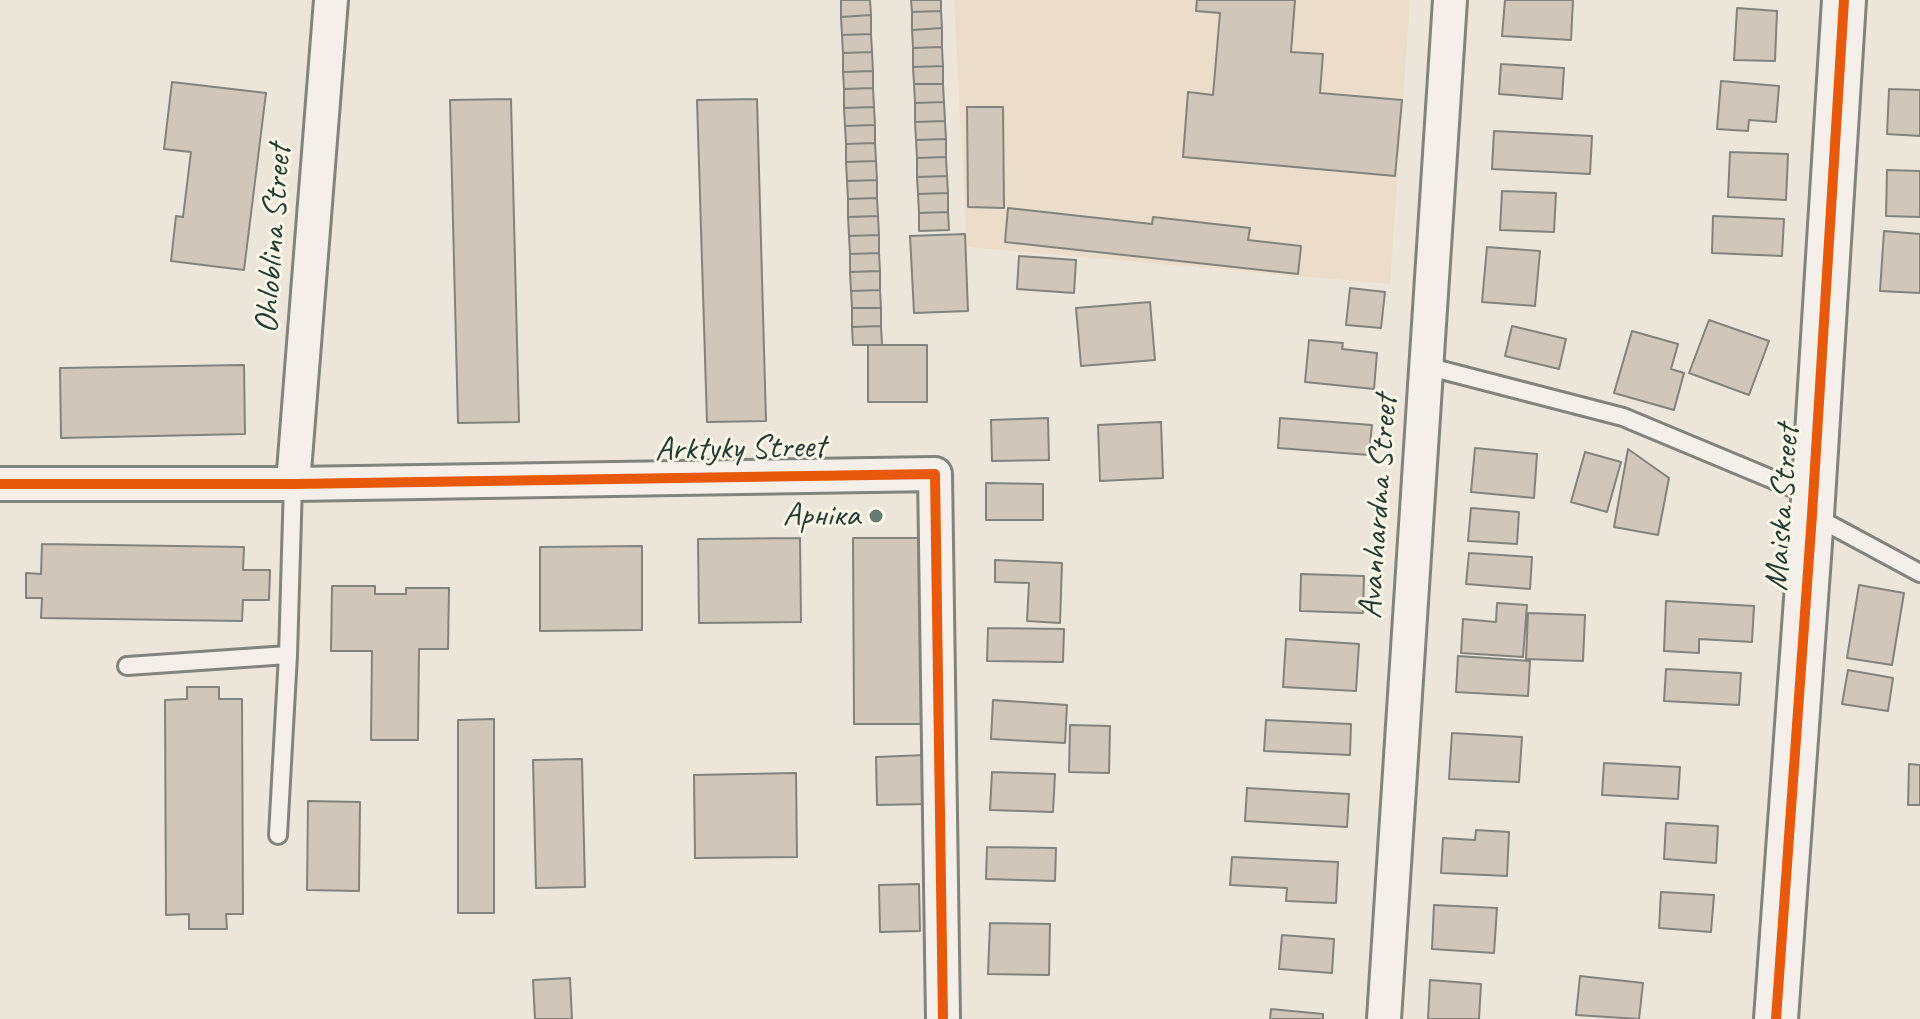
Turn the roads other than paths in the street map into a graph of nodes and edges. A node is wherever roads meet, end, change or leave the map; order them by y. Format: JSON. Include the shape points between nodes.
{"nodes":[{"id":1,"x":331,"y":0,"type":"edge"},
{"id":2,"x":1450,"y":0,"type":"edge"},
{"id":3,"x":1844,"y":0,"type":"edge"},
{"id":4,"x":1426,"y":366,"type":"junction"},
{"id":5,"x":0,"y":484,"type":"edge"},
{"id":6,"x":293,"y":484,"type":"junction"},
{"id":7,"x":1812,"y":505,"type":"junction"},
{"id":8,"x":1920,"y":573,"type":"edge"},
{"id":9,"x":288,"y":655,"type":"junction"},
{"id":10,"x":127,"y":666,"type":"dead end"},
{"id":11,"x":278,"y":835,"type":"dead end"},
{"id":12,"x":943,"y":1019,"type":"edge"},
{"id":13,"x":1384,"y":1019,"type":"edge"},
{"id":14,"x":1776,"y":1019,"type":"edge"}],
"edges":[{"from":1,"to":6,"type":"street","name":"Ohloblina Street"},
{"from":2,"to":4,"type":"street","name":"Avanhardna Street"},
{"from":3,"to":7,"type":"street","name":"Maiska Street"},
{"from":4,"to":7,"type":"lane","via":[[1623,417]]},
{"from":4,"to":13,"type":"street","name":"Avanhardna Street"},
{"from":5,"to":6,"type":"street","name":"Arktyky Street"},
{"from":6,"to":9,"type":"lane"},
{"from":6,"to":12,"type":"street","name":"Arktyky Street","via":[[935,474]]},
{"from":7,"to":8,"type":"lane"},
{"from":7,"to":14,"type":"street","name":"Maiska Street"},
{"from":9,"to":10,"type":"lane"},
{"from":9,"to":11,"type":"lane"}]}
